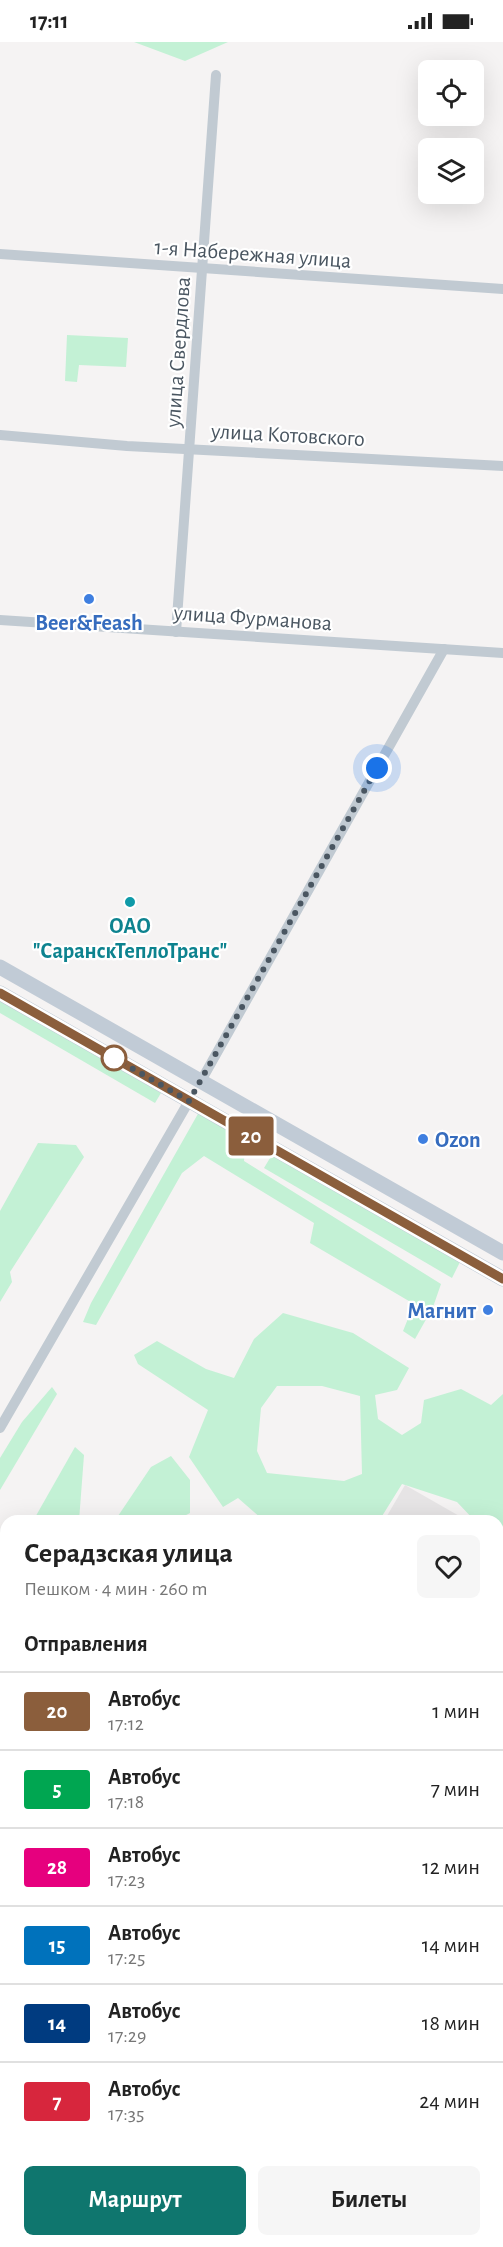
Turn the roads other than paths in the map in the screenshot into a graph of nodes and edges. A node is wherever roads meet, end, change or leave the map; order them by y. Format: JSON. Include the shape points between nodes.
{"nodes":[{"id":1,"x":216,"y":75,"type":"dead end"},
{"id":2,"x":0,"y":254,"type":"edge"},
{"id":3,"x":202,"y":270,"type":"junction"},
{"id":4,"x":503,"y":289,"type":"edge"},
{"id":5,"x":0,"y":435,"type":"edge"},
{"id":6,"x":191,"y":448,"type":"junction"},
{"id":7,"x":503,"y":466,"type":"edge"},
{"id":8,"x":0,"y":620,"type":"edge"},
{"id":9,"x":176,"y":632,"type":"junction"},
{"id":10,"x":444,"y":649,"type":"junction"},
{"id":11,"x":503,"y":653,"type":"edge"},
{"id":12,"x":0,"y":967,"type":"edge"},
{"id":13,"x":0,"y":993,"type":"edge"},
{"id":14,"x":201,"y":1081,"type":"junction"},
{"id":15,"x":189,"y":1101,"type":"junction"},
{"id":16,"x":503,"y":1253,"type":"edge"},
{"id":17,"x":503,"y":1279,"type":"edge"},
{"id":18,"x":0,"y":1428,"type":"edge"}],
"edges":[{"from":1,"to":3,"type":"street","name":"улица Свердлова"},
{"from":2,"to":3,"type":"street","name":"1-я Набережная улица"},
{"from":3,"to":4,"type":"street","name":"1-я Набережная улица"},
{"from":3,"to":6,"type":"street","name":"улица Свердлова"},
{"from":5,"to":6,"type":"street","name":"улица Котовского"},
{"from":6,"to":7,"type":"street","name":"улица Котовского"},
{"from":6,"to":9,"type":"street","name":"улица Свердлова"},
{"from":8,"to":9,"type":"street","name":"улица Фурманова"},
{"from":9,"to":10,"type":"street","name":"улица Фурманова"},
{"from":10,"to":11,"type":"street","name":"улица Фурманова"},
{"from":10,"to":14,"type":"street"},
{"from":12,"to":14,"type":"main road"},
{"from":13,"to":15,"type":"main road"},
{"from":14,"to":15,"type":"main road"},
{"from":14,"to":16,"type":"main road"},
{"from":15,"to":17,"type":"main road"},
{"from":15,"to":18,"type":"street"}]}
